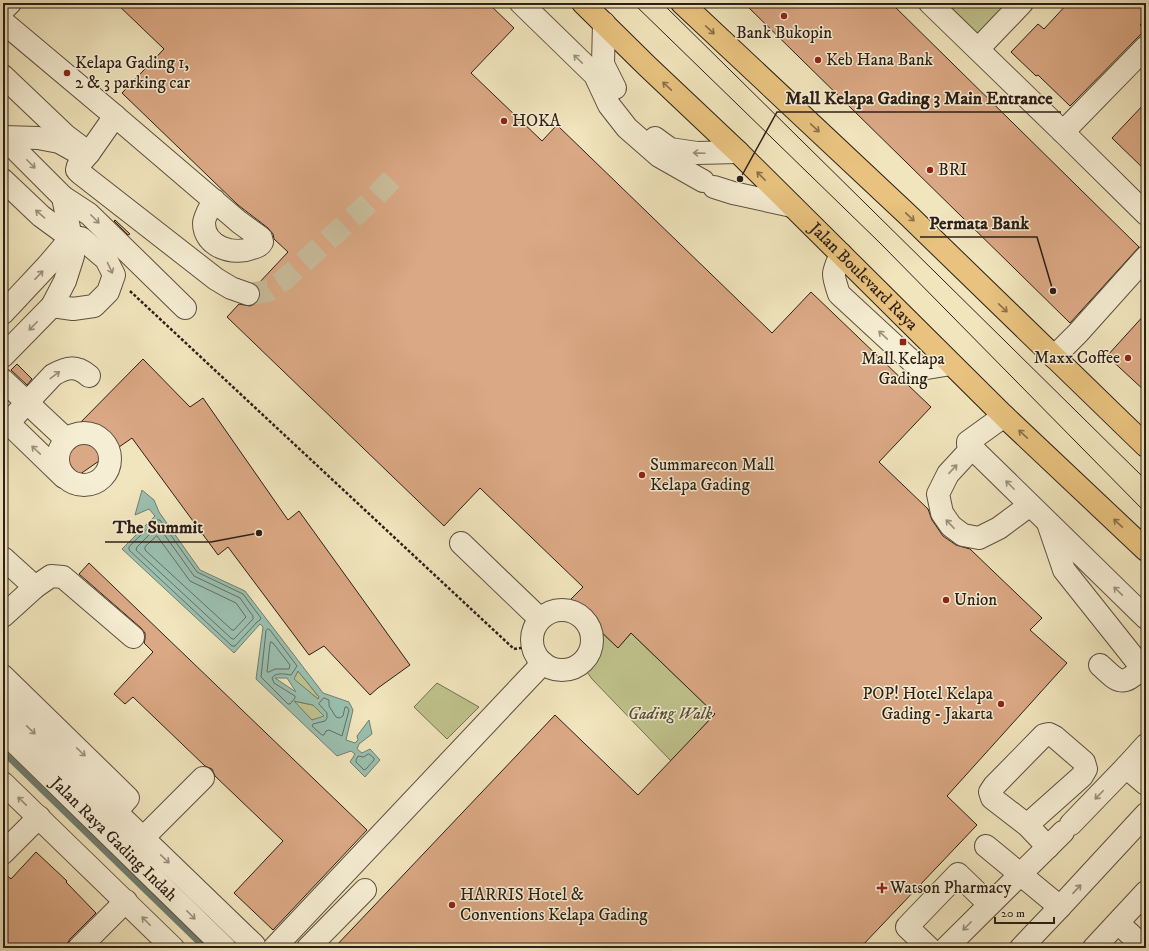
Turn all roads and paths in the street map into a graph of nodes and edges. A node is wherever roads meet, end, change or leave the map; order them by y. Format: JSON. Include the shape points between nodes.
{"nodes":[{"id":1,"x":10,"y":3,"type":"edge"},
{"id":2,"x":521,"y":3,"type":"edge"},
{"id":3,"x":583,"y":3,"type":"edge"},
{"id":4,"x":682,"y":3,"type":"edge"},
{"id":5,"x":930,"y":3,"type":"edge"},
{"id":6,"x":1022,"y":3,"type":"edge"},
{"id":7,"x":3,"y":10,"type":"edge"},
{"id":8,"x":3,"y":22,"type":"edge"},
{"id":9,"x":604,"y":23,"type":"junction"},
{"id":10,"x":1146,"y":47,"type":"edge"},
{"id":11,"x":978,"y":49,"type":"junction"},
{"id":12,"x":599,"y":69,"type":"junction"},
{"id":13,"x":3,"y":76,"type":"edge"},
{"id":14,"x":115,"y":116,"type":"junction"},
{"id":15,"x":1063,"y":132,"type":"junction"},
{"id":16,"x":3,"y":137,"type":"edge"},
{"id":17,"x":738,"y":152,"type":"junction"},
{"id":18,"x":87,"y":155,"type":"junction"},
{"id":19,"x":3,"y":180,"type":"edge"},
{"id":20,"x":63,"y":196,"type":"junction"},
{"id":21,"x":214,"y":200,"type":"dead end"},
{"id":22,"x":792,"y":206,"type":"junction"},
{"id":23,"x":1146,"y":214,"type":"edge"},
{"id":24,"x":72,"y":247,"type":"junction"},
{"id":25,"x":841,"y":254,"type":"junction"},
{"id":26,"x":1146,"y":257,"type":"edge"},
{"id":27,"x":114,"y":275,"type":"junction"},
{"id":28,"x":248,"y":294,"type":"tunnel mouth"},
{"id":29,"x":52,"y":306,"type":"junction"},
{"id":30,"x":185,"y":308,"type":"dead end"},
{"id":31,"x":3,"y":313,"type":"edge"},
{"id":32,"x":3,"y":356,"type":"edge"},
{"id":33,"x":1054,"y":357,"type":"junction"},
{"id":34,"x":951,"y":364,"type":"junction"},
{"id":35,"x":89,"y":376,"type":"dead end"},
{"id":36,"x":3,"y":380,"type":"edge"},
{"id":37,"x":28,"y":402,"type":"junction"},
{"id":38,"x":1004,"y":416,"type":"junction"},
{"id":39,"x":6,"y":421,"type":"edge"},
{"id":40,"x":66,"y":439,"type":"junction"},
{"id":41,"x":1146,"y":446,"type":"edge"},
{"id":42,"x":972,"y":448,"type":"junction"},
{"id":43,"x":64,"y":477,"type":"junction"},
{"id":44,"x":1030,"y":505,"type":"junction"},
{"id":45,"x":1048,"y":523,"type":"junction"},
{"id":46,"x":461,"y":543,"type":"dead end"},
{"id":47,"x":1146,"y":550,"type":"edge"},
{"id":48,"x":3,"y":558,"type":"edge"},
{"id":49,"x":36,"y":587,"type":"junction"},
{"id":50,"x":3,"y":616,"type":"edge"},
{"id":51,"x":1146,"y":618,"type":"edge"},
{"id":52,"x":540,"y":619,"type":"junction"},
{"id":53,"x":133,"y":637,"type":"dead end"},
{"id":54,"x":538,"y":655,"type":"junction"},
{"id":55,"x":1100,"y":665,"type":"dead end"},
{"id":56,"x":1144,"y":667,"type":"edge"},
{"id":57,"x":3,"y":676,"type":"edge"},
{"id":58,"x":3,"y":703,"type":"edge"},
{"id":59,"x":3,"y":731,"type":"edge"},
{"id":60,"x":1146,"y":744,"type":"edge"},
{"id":61,"x":1126,"y":767,"type":"junction"},
{"id":62,"x":203,"y":778,"type":"dead end"},
{"id":63,"x":3,"y":783,"type":"edge"},
{"id":64,"x":1146,"y":784,"type":"edge"},
{"id":65,"x":1146,"y":814,"type":"edge"},
{"id":66,"x":39,"y":817,"type":"junction"},
{"id":67,"x":109,"y":819,"type":"junction"},
{"id":68,"x":1027,"y":826,"type":"dead end"},
{"id":69,"x":143,"y":838,"type":"junction"},
{"id":70,"x":986,"y":846,"type":"dead end"},
{"id":71,"x":1048,"y":847,"type":"junction"},
{"id":72,"x":3,"y":853,"type":"edge"},
{"id":73,"x":1020,"y":874,"type":"junction"},
{"id":74,"x":365,"y":890,"type":"dead end"},
{"id":75,"x":1146,"y":892,"type":"edge"},
{"id":76,"x":126,"y":901,"type":"junction"},
{"id":77,"x":989,"y":904,"type":"junction"},
{"id":78,"x":1060,"y":907,"type":"junction"},
{"id":79,"x":1118,"y":923,"type":"junction"},
{"id":80,"x":281,"y":940,"type":"edge"},
{"id":81,"x":79,"y":948,"type":"edge"},
{"id":82,"x":173,"y":948,"type":"edge"},
{"id":83,"x":225,"y":948,"type":"edge"},
{"id":84,"x":250,"y":948,"type":"edge"},
{"id":85,"x":307,"y":948,"type":"edge"},
{"id":86,"x":929,"y":948,"type":"edge"},
{"id":87,"x":946,"y":948,"type":"edge"},
{"id":88,"x":1021,"y":948,"type":"edge"},
{"id":89,"x":1094,"y":948,"type":"edge"},
{"id":90,"x":1145,"y":948,"type":"edge"}],
"edges":[{"from":1,"to":7,"type":"street"},
{"from":12,"to":2,"type":"street","one_way":true},
{"from":3,"to":9,"type":"main road","name":"Jalan Boulevard Raya"},
{"from":4,"to":33,"type":"main road","one_way":true,"via":[[908,215]]},
{"from":5,"to":11,"type":"street"},
{"from":6,"to":11,"type":"street"},
{"from":8,"to":14,"type":"street"},
{"from":9,"to":12,"type":"street"},
{"from":17,"to":9,"type":"main road","name":"Jalan Boulevard Raya","one_way":true},
{"from":10,"to":15,"type":"street"},
{"from":11,"to":15,"type":"street"},
{"from":17,"to":12,"type":"street","one_way":true,"via":[[697,153],[670,149],[632,121]]},
{"from":12,"to":22,"type":"street","via":[[609,105],[627,128],[659,156],[708,184],[733,193]]},
{"from":13,"to":18,"type":"street"},
{"from":14,"to":18,"type":"street"},
{"from":14,"to":21,"type":"street"},
{"from":15,"to":23,"type":"street"},
{"from":16,"to":18,"type":"street","via":[[38,138],[59,142]]},
{"from":16,"to":20,"type":"street","one_way":true},
{"from":22,"to":17,"type":"main road","name":"Jalan Boulevard Raya","one_way":true},
{"from":18,"to":28,"type":"street","via":[[78,166],[77,170],[80,173],[216,278],[231,288]]},
{"from":24,"to":19,"type":"street","one_way":true},
{"from":20,"to":24,"type":"street"},
{"from":20,"to":30,"type":"street","one_way":true,"via":[[89,214]]},
{"from":22,"to":25,"type":"main road","name":"Jalan Boulevard Raya"},
{"from":24,"to":27,"type":"street","one_way":true,"via":[[81,238],[106,259]]},
{"from":24,"to":29,"type":"street","via":[[64,281]]},
{"from":31,"to":24,"type":"street","one_way":true,"via":[[48,266]]},
{"from":25,"to":34,"type":"main road","name":"Jalan Boulevard Raya"},
{"from":34,"to":25,"type":"street","one_way":true,"via":[[918,367],[839,294],[834,269]]},
{"from":26,"to":33,"type":"street"},
{"from":27,"to":29,"type":"street","via":[[108,292],[94,306],[73,309]]},
{"from":27,"to":54,"type":"path","via":[[514,648]]},
{"from":29,"to":32,"type":"street","one_way":true},
{"from":33,"to":41,"type":"main road"},
{"from":34,"to":38,"type":"main road","name":"Jalan Boulevard Raya"},
{"from":37,"to":35,"type":"street","one_way":true,"via":[[53,375],[62,370],[72,367]]},
{"from":36,"to":37,"type":"street"},
{"from":37,"to":39,"type":"street"},
{"from":37,"to":40,"type":"street"},
{"from":38,"to":42,"type":"street","via":[[968,442]]},
{"from":47,"to":38,"type":"main road","name":"Jalan Boulevard Raya","one_way":true},
{"from":43,"to":39,"type":"street","one_way":true},
{"from":40,"to":43,"type":"street","via":[[59,451],[58,464]]},
{"from":40,"to":43,"type":"street","via":[[79,433],[92,433],[104,441],[110,453],[109,467],[102,479],[90,485],[76,484]]},
{"from":44,"to":42,"type":"street","one_way":true},
{"from":44,"to":42,"type":"street","one_way":true,"via":[[979,538],[963,534],[951,526],[942,513],[938,494],[948,474]]},
{"from":44,"to":45,"type":"street"},
{"from":51,"to":45,"type":"street","one_way":true},
{"from":45,"to":56,"type":"street","via":[[1064,570]]},
{"from":46,"to":52,"type":"street"},
{"from":48,"to":49,"type":"street"},
{"from":49,"to":50,"type":"street"},
{"from":49,"to":53,"type":"street","via":[[50,576],[64,577]]},
{"from":52,"to":54,"type":"street","via":[[532,636]]},
{"from":52,"to":54,"type":"street","via":[[558,610],[572,611],[584,619],[590,628],[592,638],[587,657],[571,668],[552,668]]},
{"from":54,"to":80,"type":"street"},
{"from":55,"to":56,"type":"street","via":[[1116,680],[1123,681]]},
{"from":57,"to":67,"type":"street","one_way":true,"via":[[128,798]]},
{"from":58,"to":67,"type":"street","one_way":true},
{"from":59,"to":67,"type":"street","name":"Jalan Raya Gading Indah"},
{"from":60,"to":61,"type":"street"},
{"from":61,"to":64,"type":"street"},
{"from":61,"to":71,"type":"street","one_way":true},
{"from":62,"to":69,"type":"street"},
{"from":66,"to":63,"type":"street","one_way":true},
{"from":78,"to":65,"type":"street","one_way":true},
{"from":66,"to":72,"type":"street"},
{"from":66,"to":76,"type":"street"},
{"from":67,"to":69,"type":"street"},
{"from":67,"to":83,"type":"street","name":"Jalan Raya Gading Indah","one_way":true},
{"from":68,"to":71,"type":"street"},
{"from":69,"to":84,"type":"street","one_way":true,"via":[[254,945]]},
{"from":70,"to":73,"type":"street"},
{"from":71,"to":73,"type":"street"},
{"from":73,"to":77,"type":"street"},
{"from":73,"to":78,"type":"street"},
{"from":74,"to":85,"type":"street"},
{"from":75,"to":79,"type":"street"},
{"from":76,"to":81,"type":"street"},
{"from":82,"to":76,"type":"street","one_way":true},
{"from":77,"to":86,"type":"street","via":[[958,874],[907,927]]},
{"from":77,"to":87,"type":"street","one_way":true},
{"from":78,"to":88,"type":"street"},
{"from":79,"to":89,"type":"street"},
{"from":79,"to":90,"type":"street"},
{"from":80,"to":85,"type":"street"}]}
